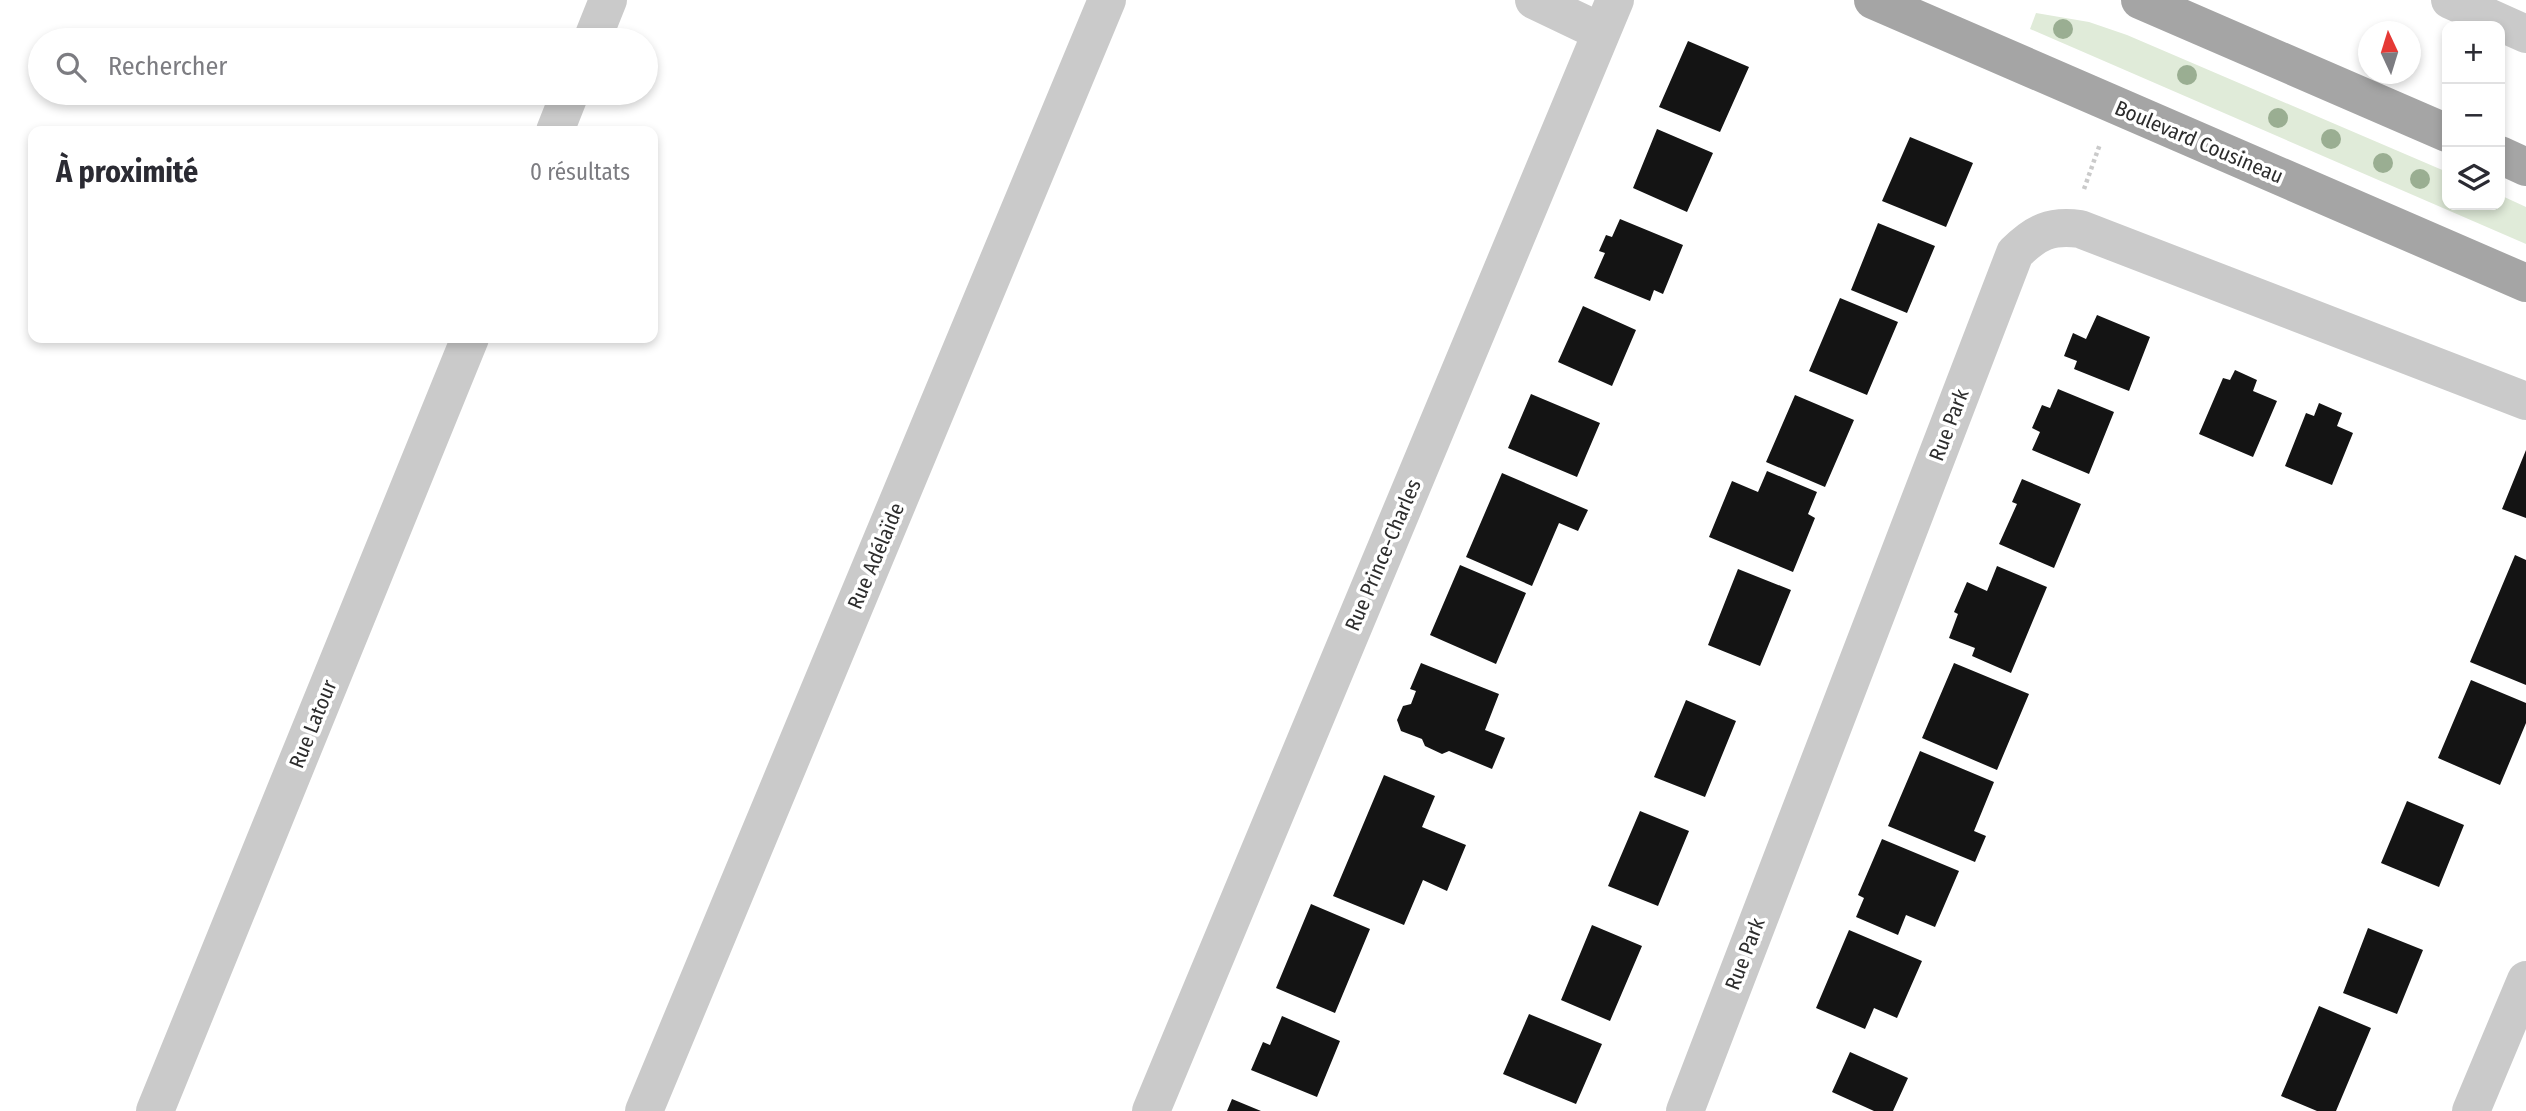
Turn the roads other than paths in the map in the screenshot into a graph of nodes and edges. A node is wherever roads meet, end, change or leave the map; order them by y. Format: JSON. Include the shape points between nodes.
{"nodes":[{"id":1,"x":608,"y":0,"type":"edge"},
{"id":2,"x":1107,"y":0,"type":"edge"},
{"id":3,"x":1534,"y":0,"type":"edge"},
{"id":4,"x":1873,"y":0,"type":"edge"},
{"id":5,"x":2140,"y":0,"type":"edge"},
{"id":6,"x":2450,"y":0,"type":"edge"},
{"id":7,"x":1608,"y":16,"type":"edge"},
{"id":8,"x":597,"y":28,"type":"edge"},
{"id":9,"x":2526,"y":34,"type":"edge"},
{"id":10,"x":565,"y":105,"type":"edge"},
{"id":11,"x":557,"y":126,"type":"edge"},
{"id":12,"x":2442,"y":131,"type":"edge"},
{"id":13,"x":2505,"y":157,"type":"edge"},
{"id":14,"x":2526,"y":167,"type":"edge"},
{"id":15,"x":2526,"y":283,"type":"edge"},
{"id":16,"x":468,"y":343,"type":"edge"},
{"id":17,"x":2526,"y":401,"type":"edge"},
{"id":18,"x":2526,"y":980,"type":"edge"},
{"id":19,"x":155,"y":1111,"type":"edge"},
{"id":20,"x":644,"y":1111,"type":"edge"},
{"id":21,"x":1151,"y":1111,"type":"edge"},
{"id":22,"x":1685,"y":1111,"type":"edge"},
{"id":23,"x":2471,"y":1111,"type":"edge"}],
"edges":[{"from":1,"to":8,"type":"street"},
{"from":2,"to":20,"type":"street","name":"Rue Adélaïde"},
{"from":3,"to":7,"type":"street"},
{"from":4,"to":15,"type":"main road","name":"Boulevard Cousineau"},
{"from":5,"to":12,"type":"main road"},
{"from":6,"to":9,"type":"street"},
{"from":7,"to":21,"type":"street","name":"Rue Prince-Charles"},
{"from":10,"to":11,"type":"street"},
{"from":13,"to":14,"type":"main road"},
{"from":16,"to":19,"type":"street","name":"Rue Latour"},
{"from":17,"to":22,"type":"street","name":"Rue Park","via":[[2080,229],[2061,226],[2025,244],[2015,253]]},
{"from":18,"to":23,"type":"street"}]}
